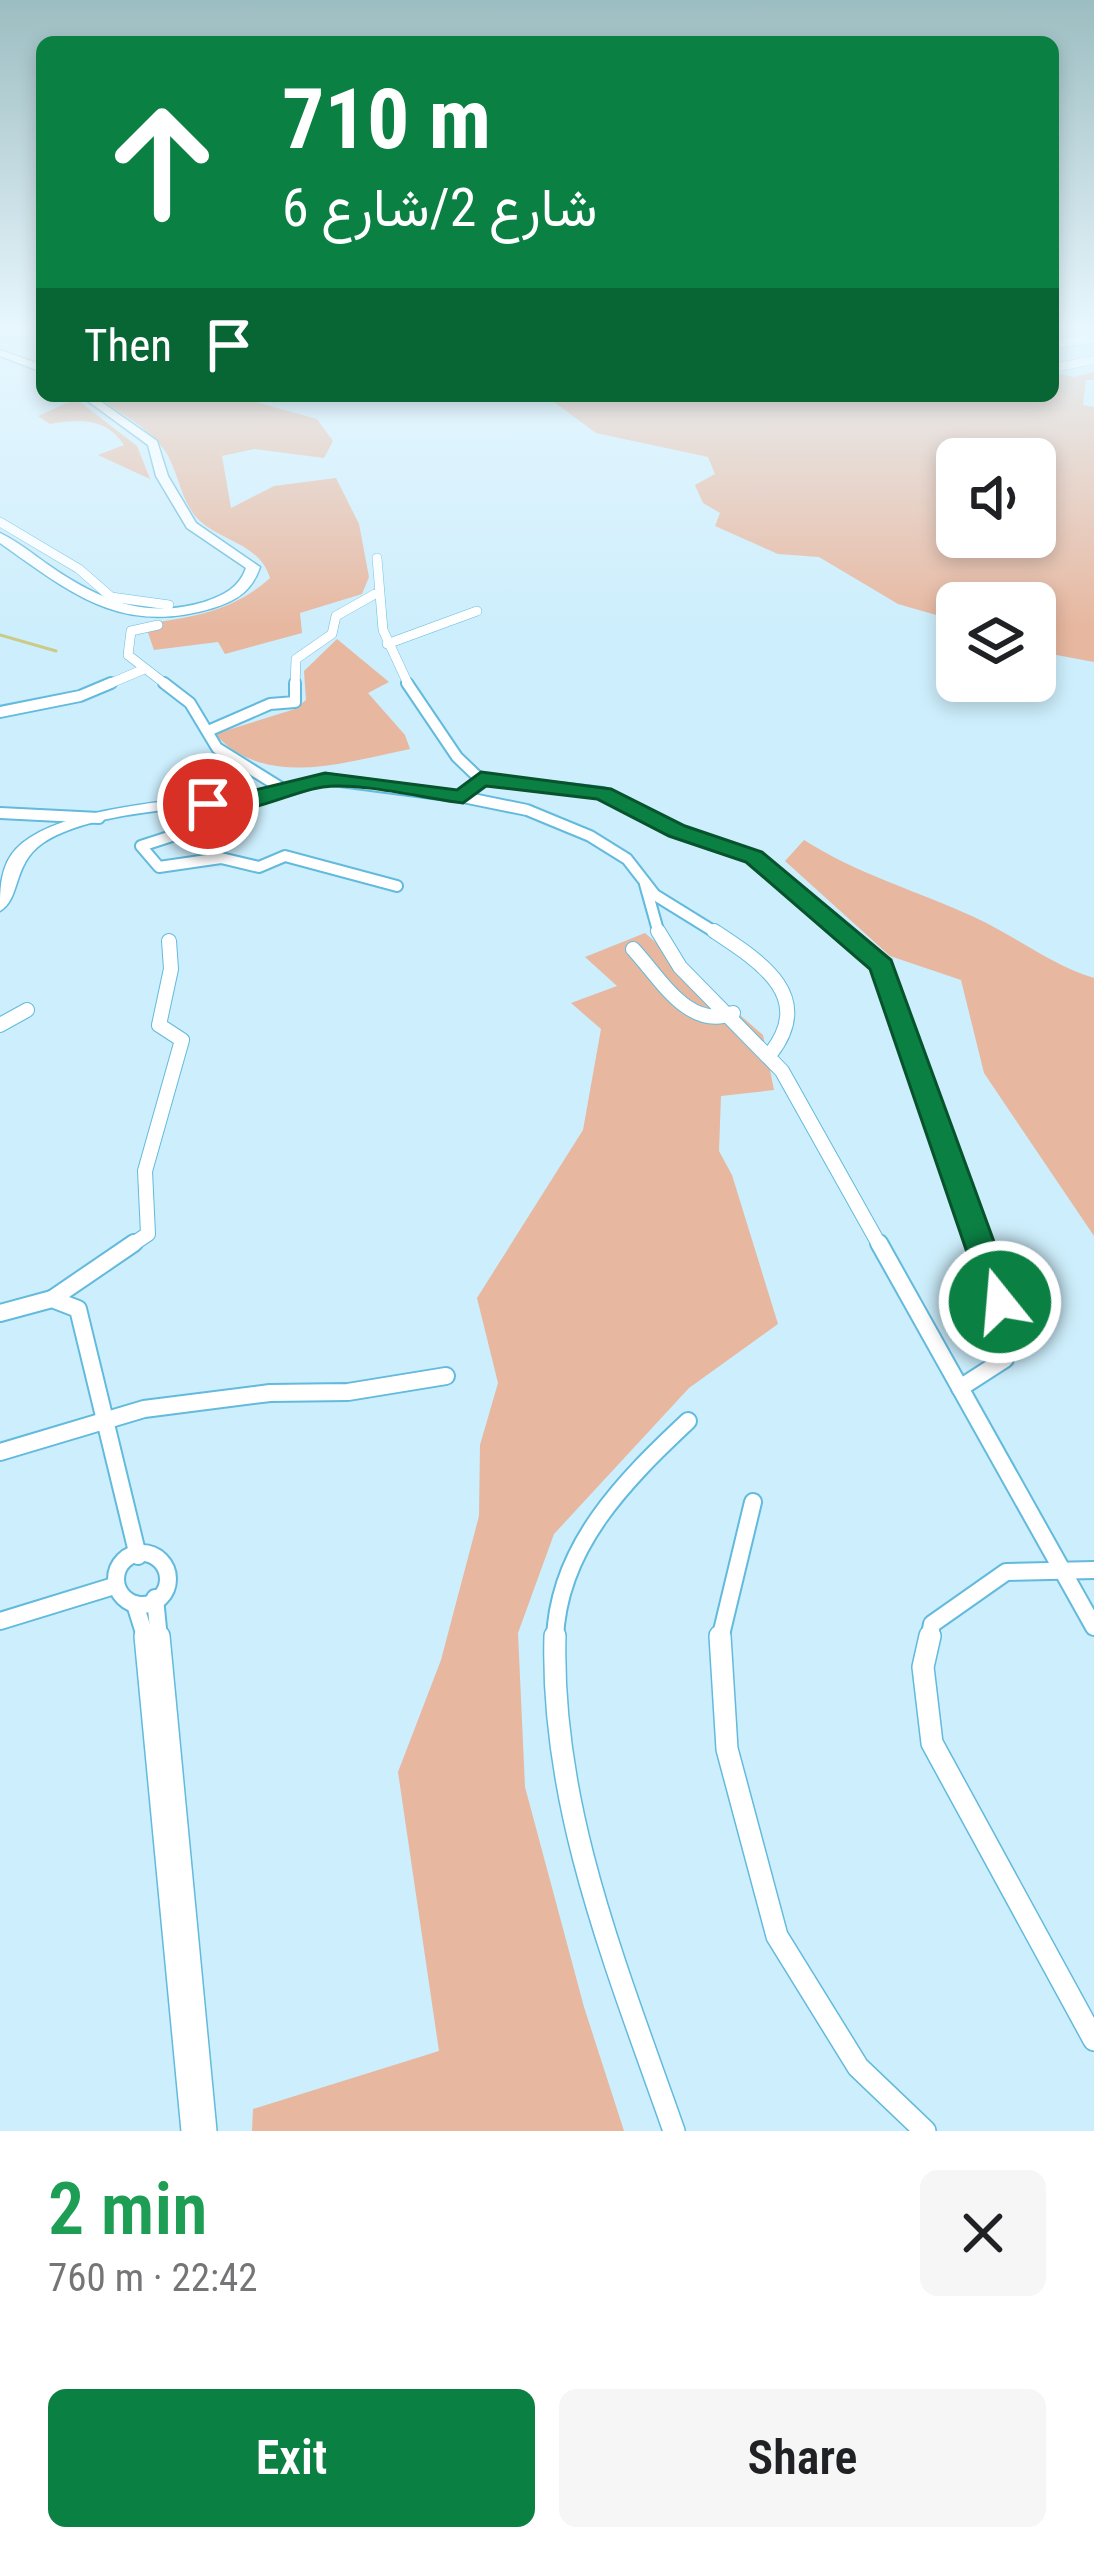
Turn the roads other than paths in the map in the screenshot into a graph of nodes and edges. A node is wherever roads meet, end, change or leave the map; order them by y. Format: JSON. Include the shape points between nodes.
{"nodes":[{"id":1,"x":134,"y":429,"type":"edge"},
{"id":2,"x":0,"y":523,"type":"edge"},
{"id":3,"x":0,"y":537,"type":"edge"},
{"id":4,"x":377,"y":558,"type":"dead end"},
{"id":5,"x":375,"y":594,"type":"junction"},
{"id":6,"x":169,"y":605,"type":"dead end"},
{"id":7,"x":477,"y":611,"type":"dead end"},
{"id":8,"x":158,"y":625,"type":"dead end"},
{"id":9,"x":387,"y":644,"type":"junction"},
{"id":10,"x":142,"y":670,"type":"junction"},
{"id":11,"x":0,"y":712,"type":"edge"},
{"id":12,"x":208,"y":731,"type":"junction"},
{"id":13,"x":481,"y":779,"type":"junction"},
{"id":14,"x":286,"y":791,"type":"junction"},
{"id":15,"x":463,"y":797,"type":"junction"},
{"id":16,"x":178,"y":807,"type":"junction"},
{"id":17,"x":0,"y":812,"type":"edge"},
{"id":18,"x":99,"y":818,"type":"junction"},
{"id":19,"x":645,"y":884,"type":"junction"},
{"id":20,"x":397,"y":886,"type":"dead end"},
{"id":21,"x":0,"y":906,"type":"edge"},
{"id":22,"x":169,"y":941,"type":"dead end"},
{"id":23,"x":633,"y":949,"type":"dead end"},
{"id":24,"x":27,"y":1010,"type":"dead end"},
{"id":25,"x":733,"y":1013,"type":"junction"},
{"id":26,"x":0,"y":1025,"type":"edge"},
{"id":27,"x":771,"y":1053,"type":"junction"},
{"id":28,"x":52,"y":1299,"type":"junction"},
{"id":29,"x":0,"y":1313,"type":"edge"},
{"id":30,"x":446,"y":1376,"type":"dead end"},
{"id":31,"x":960,"y":1388,"type":"junction"},
{"id":32,"x":106,"y":1420,"type":"junction"},
{"id":33,"x":688,"y":1421,"type":"dead end"},
{"id":34,"x":0,"y":1452,"type":"edge"},
{"id":35,"x":753,"y":1502,"type":"dead end"},
{"id":36,"x":138,"y":1556,"type":"junction"},
{"id":37,"x":1057,"y":1567,"type":"junction"},
{"id":38,"x":1094,"y":1570,"type":"edge"},
{"id":39,"x":114,"y":1586,"type":"junction"},
{"id":40,"x":145,"y":1601,"type":"junction"},
{"id":41,"x":0,"y":1621,"type":"edge"},
{"id":42,"x":1094,"y":1627,"type":"edge"},
{"id":43,"x":1094,"y":2040,"type":"edge"},
{"id":44,"x":193,"y":2131,"type":"edge"},
{"id":45,"x":206,"y":2131,"type":"edge"},
{"id":46,"x":674,"y":2131,"type":"edge"},
{"id":47,"x":925,"y":2131,"type":"edge"}],
"edges":[{"from":1,"to":3,"type":"main road","via":[[153,443],[190,525],[253,567],[238,593],[209,606],[125,614],[96,605]]},
{"from":2,"to":6,"type":"street","via":[[79,568],[111,597]]},
{"from":4,"to":5,"type":"street"},
{"from":5,"to":9,"type":"street"},
{"from":5,"to":12,"type":"street","via":[[336,616],[332,634],[296,659],[295,702],[270,704]]},
{"from":7,"to":9,"type":"street"},
{"from":8,"to":10,"type":"street","via":[[131,631],[128,655]]},
{"from":9,"to":13,"type":"street","via":[[434,727]]},
{"from":10,"to":11,"type":"street","via":[[80,696]]},
{"from":10,"to":12,"type":"street","via":[[190,703]]},
{"from":12,"to":14,"type":"street","via":[[217,748]]},
{"from":13,"to":15,"type":"street"},
{"from":13,"to":31,"type":"street","via":[[603,793],[677,831],[754,857],[882,966],[1008,1334],[1005,1358]]},
{"from":14,"to":15,"type":"street","via":[[325,779]]},
{"from":14,"to":16,"type":"street"},
{"from":15,"to":19,"type":"street","via":[[528,810],[587,838],[631,861]]},
{"from":16,"to":18,"type":"street"},
{"from":16,"to":20,"type":"street","via":[[175,835],[141,846],[160,867],[221,858],[259,867],[285,856]]},
{"from":17,"to":18,"type":"street"},
{"from":18,"to":21,"type":"street","via":[[20,854]]},
{"from":19,"to":25,"type":"street","via":[[650,927],[662,945],[692,984]]},
{"from":19,"to":27,"type":"street","via":[[694,913],[778,984],[792,1020]]},
{"from":22,"to":28,"type":"street","via":[[159,1025],[182,1040],[145,1172],[148,1234]]},
{"from":23,"to":25,"type":"street","via":[[697,1017]]},
{"from":24,"to":26,"type":"street"},
{"from":25,"to":27,"type":"street"},
{"from":27,"to":31,"type":"street"},
{"from":28,"to":29,"type":"street"},
{"from":28,"to":32,"type":"street","via":[[70,1303],[84,1320]]},
{"from":30,"to":32,"type":"street","via":[[348,1392],[228,1398]]},
{"from":31,"to":37,"type":"street"},
{"from":32,"to":34,"type":"street"},
{"from":32,"to":36,"type":"street"},
{"from":33,"to":46,"type":"street","via":[[594,1525],[572,1564],[553,1650],[566,1792]]},
{"from":35,"to":47,"type":"street","via":[[720,1632],[728,1749],[777,1936],[858,2067]]},
{"from":36,"to":39,"type":"street","via":[[123,1565]]},
{"from":36,"to":40,"type":"street","via":[[161,1558],[169,1569],[169,1583]]},
{"from":37,"to":38,"type":"street"},
{"from":37,"to":42,"type":"street"},
{"from":37,"to":43,"type":"street","via":[[1006,1572],[961,1600],[932,1624],[923,1667],[932,1743]]},
{"from":39,"to":40,"type":"street","via":[[120,1598]]},
{"from":39,"to":41,"type":"street"},
{"from":40,"to":44,"type":"street"},
{"from":40,"to":45,"type":"street"}]}
